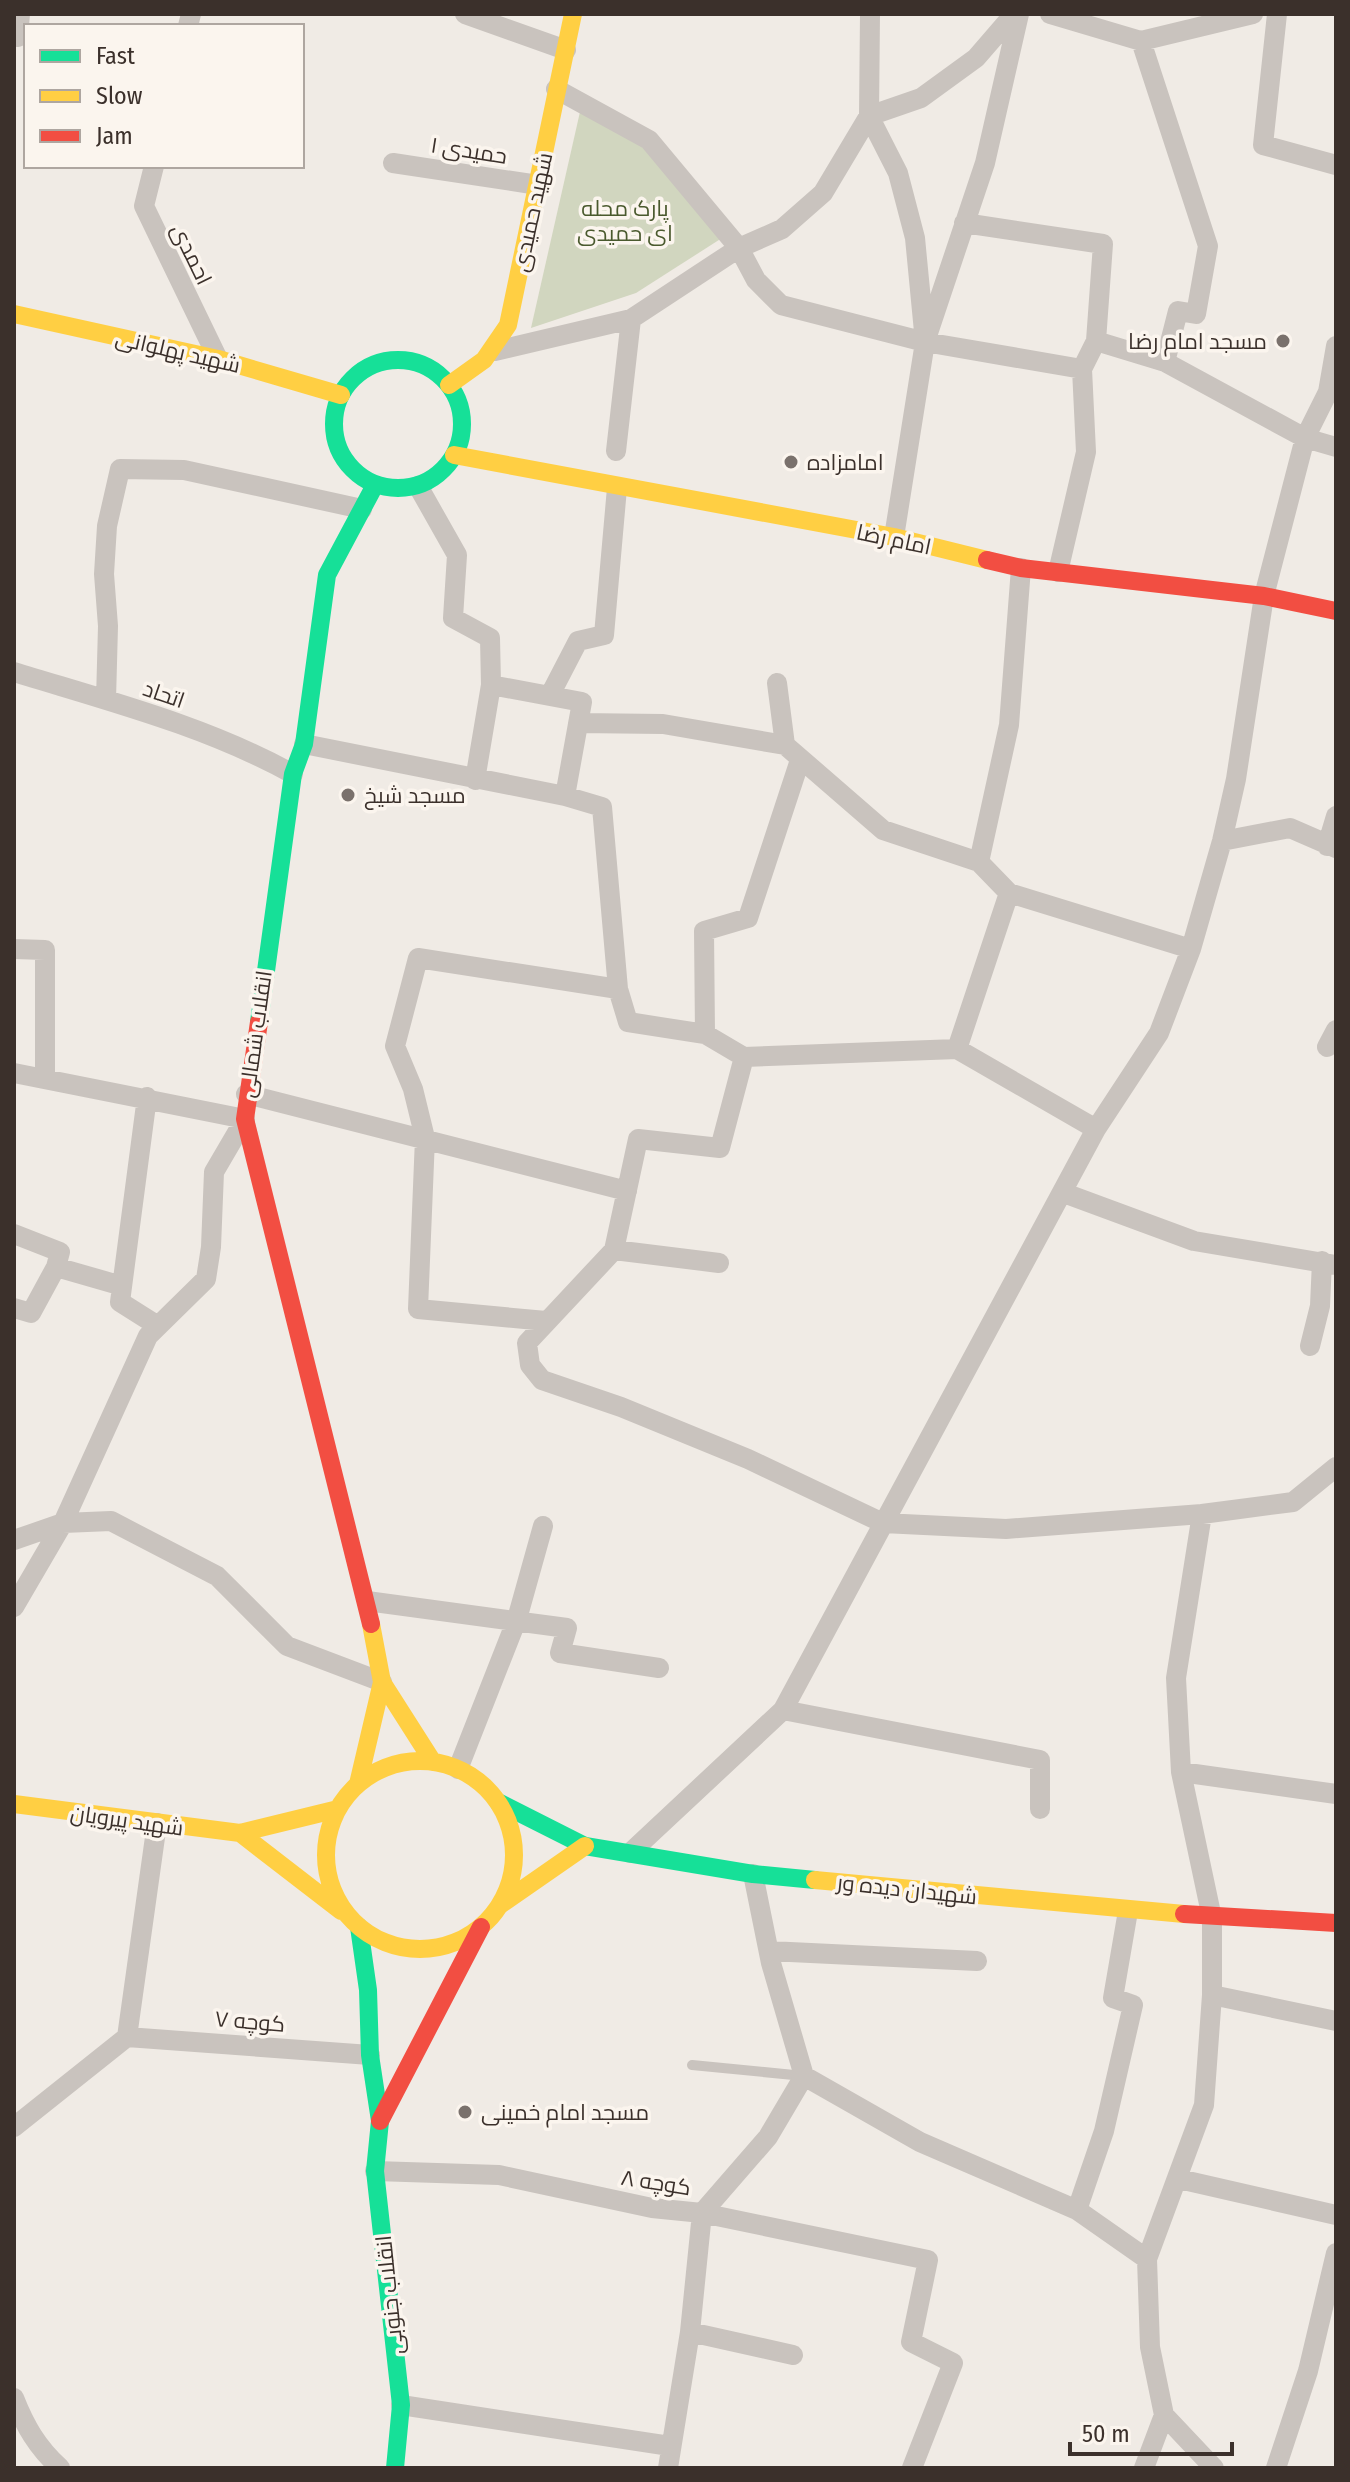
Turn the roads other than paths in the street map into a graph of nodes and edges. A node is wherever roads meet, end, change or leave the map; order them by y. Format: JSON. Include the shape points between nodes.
{"nodes":[{"id":1,"x":20,"y":14,"type":"edge"},
{"id":2,"x":465,"y":14,"type":"edge"},
{"id":3,"x":573,"y":14,"type":"edge"},
{"id":4,"x":870,"y":14,"type":"edge"},
{"id":5,"x":1017,"y":14,"type":"edge"},
{"id":6,"x":1050,"y":14,"type":"edge"},
{"id":7,"x":1253,"y":14,"type":"edge"},
{"id":8,"x":1277,"y":14,"type":"edge"},
{"id":9,"x":1230,"y":18,"type":"edge"},
{"id":10,"x":1083,"y":19,"type":"edge"},
{"id":11,"x":14,"y":36,"type":"edge"},
{"id":12,"x":1141,"y":41,"type":"junction"},
{"id":13,"x":566,"y":50,"type":"junction"},
{"id":14,"x":556,"y":89,"type":"junction"},
{"id":15,"x":869,"y":116,"type":"junction"},
{"id":16,"x":393,"y":163,"type":"dead end"},
{"id":17,"x":1336,"y":165,"type":"edge"},
{"id":18,"x":154,"y":168,"type":"edge"},
{"id":19,"x":538,"y":185,"type":"junction"},
{"id":20,"x":964,"y":223,"type":"junction"},
{"id":21,"x":739,"y":248,"type":"junction"},
{"id":22,"x":14,"y":314,"type":"edge"},
{"id":23,"x":631,"y":319,"type":"junction"},
{"id":24,"x":1096,"y":341,"type":"junction"},
{"id":25,"x":925,"y":342,"type":"junction"},
{"id":26,"x":1336,"y":346,"type":"edge"},
{"id":27,"x":495,"y":351,"type":"junction"},
{"id":28,"x":218,"y":359,"type":"junction"},
{"id":29,"x":1165,"y":362,"type":"junction"},
{"id":30,"x":1082,"y":369,"type":"junction"},
{"id":31,"x":449,"y":385,"type":"junction"},
{"id":32,"x":341,"y":395,"type":"junction"},
{"id":33,"x":1305,"y":438,"type":"junction"},
{"id":34,"x":1336,"y":447,"type":"edge"},
{"id":35,"x":616,"y":451,"type":"dead end"},
{"id":36,"x":454,"y":455,"type":"junction"},
{"id":37,"x":375,"y":485,"type":"junction"},
{"id":38,"x":418,"y":486,"type":"junction"},
{"id":39,"x":617,"y":488,"type":"junction"},
{"id":40,"x":362,"y":509,"type":"junction"},
{"id":41,"x":894,"y":537,"type":"junction"},
{"id":42,"x":1021,"y":568,"type":"junction"},
{"id":43,"x":1058,"y":572,"type":"junction"},
{"id":44,"x":1264,"y":596,"type":"junction"},
{"id":45,"x":1336,"y":611,"type":"edge"},
{"id":46,"x":14,"y":672,"type":"edge"},
{"id":47,"x":777,"y":683,"type":"dead end"},
{"id":48,"x":491,"y":685,"type":"junction"},
{"id":49,"x":550,"y":695,"type":"junction"},
{"id":50,"x":106,"y":700,"type":"junction"},
{"id":51,"x":578,"y":723,"type":"junction"},
{"id":52,"x":304,"y":744,"type":"junction"},
{"id":53,"x":792,"y":752,"type":"junction"},
{"id":54,"x":293,"y":774,"type":"junction"},
{"id":55,"x":475,"y":780,"type":"junction"},
{"id":56,"x":565,"y":796,"type":"junction"},
{"id":57,"x":1336,"y":816,"type":"edge"},
{"id":58,"x":1222,"y":841,"type":"junction"},
{"id":59,"x":1332,"y":847,"type":"edge"},
{"id":60,"x":979,"y":862,"type":"junction"},
{"id":61,"x":1009,"y":893,"type":"junction"},
{"id":62,"x":14,"y":949,"type":"edge"},
{"id":63,"x":1191,"y":949,"type":"junction"},
{"id":64,"x":618,"y":989,"type":"junction"},
{"id":65,"x":705,"y":1034,"type":"junction"},
{"id":66,"x":957,"y":1049,"type":"junction"},
{"id":67,"x":744,"y":1057,"type":"junction"},
{"id":68,"x":14,"y":1073,"type":"edge"},
{"id":69,"x":45,"y":1078,"type":"junction"},
{"id":70,"x":246,"y":1094,"type":"junction"},
{"id":71,"x":147,"y":1097,"type":"junction"},
{"id":72,"x":245,"y":1119,"type":"junction"},
{"id":73,"x":1096,"y":1129,"type":"junction"},
{"id":74,"x":425,"y":1138,"type":"junction"},
{"id":75,"x":627,"y":1191,"type":"junction"},
{"id":76,"x":1064,"y":1193,"type":"junction"},
{"id":77,"x":14,"y":1234,"type":"edge"},
{"id":78,"x":614,"y":1250,"type":"junction"},
{"id":79,"x":719,"y":1263,"type":"dead end"},
{"id":80,"x":1329,"y":1263,"type":"edge"},
{"id":81,"x":56,"y":1267,"type":"junction"},
{"id":82,"x":122,"y":1286,"type":"junction"},
{"id":83,"x":14,"y":1308,"type":"edge"},
{"id":84,"x":546,"y":1321,"type":"junction"},
{"id":85,"x":158,"y":1326,"type":"junction"},
{"id":86,"x":1310,"y":1346,"type":"dead end"},
{"id":87,"x":1336,"y":1467,"type":"edge"},
{"id":88,"x":1202,"y":1514,"type":"junction"},
{"id":89,"x":63,"y":1523,"type":"junction"},
{"id":90,"x":883,"y":1523,"type":"junction"},
{"id":91,"x":543,"y":1526,"type":"dead end"},
{"id":92,"x":14,"y":1540,"type":"edge"},
{"id":93,"x":367,"y":1601,"type":"junction"},
{"id":94,"x":14,"y":1607,"type":"edge"},
{"id":95,"x":517,"y":1619,"type":"junction"},
{"id":96,"x":659,"y":1668,"type":"dead end"},
{"id":97,"x":382,"y":1682,"type":"junction"},
{"id":98,"x":783,"y":1710,"type":"junction"},
{"id":99,"x":433,"y":1762,"type":"junction"},
{"id":100,"x":458,"y":1769,"type":"junction"},
{"id":101,"x":1181,"y":1772,"type":"junction"},
{"id":102,"x":358,"y":1784,"type":"junction"},
{"id":103,"x":1336,"y":1794,"type":"edge"},
{"id":104,"x":498,"y":1802,"type":"junction"},
{"id":105,"x":14,"y":1804,"type":"edge"},
{"id":106,"x":338,"y":1809,"type":"junction"},
{"id":107,"x":1040,"y":1809,"type":"dead end"},
{"id":108,"x":157,"y":1823,"type":"junction"},
{"id":109,"x":240,"y":1833,"type":"junction"},
{"id":110,"x":585,"y":1846,"type":"junction"},
{"id":111,"x":630,"y":1853,"type":"junction"},
{"id":112,"x":753,"y":1874,"type":"junction"},
{"id":113,"x":499,"y":1905,"type":"junction"},
{"id":114,"x":1128,"y":1911,"type":"junction"},
{"id":115,"x":1212,"y":1918,"type":"junction"},
{"id":116,"x":352,"y":1921,"type":"junction"},
{"id":117,"x":1336,"y":1923,"type":"edge"},
{"id":118,"x":481,"y":1926,"type":"junction"},
{"id":119,"x":769,"y":1951,"type":"junction"},
{"id":120,"x":977,"y":1961,"type":"dead end"},
{"id":121,"x":1212,"y":1995,"type":"junction"},
{"id":122,"x":1336,"y":2021,"type":"edge"},
{"id":123,"x":127,"y":2037,"type":"junction"},
{"id":124,"x":370,"y":2055,"type":"junction"},
{"id":125,"x":692,"y":2065,"type":"dead end"},
{"id":126,"x":804,"y":2076,"type":"junction"},
{"id":127,"x":380,"y":2121,"type":"junction"},
{"id":128,"x":15,"y":2125,"type":"edge"},
{"id":129,"x":375,"y":2171,"type":"junction"},
{"id":130,"x":1179,"y":2179,"type":"junction"},
{"id":131,"x":1077,"y":2210,"type":"junction"},
{"id":132,"x":702,"y":2213,"type":"junction"},
{"id":133,"x":1336,"y":2215,"type":"edge"},
{"id":134,"x":1336,"y":2253,"type":"edge"},
{"id":135,"x":1147,"y":2259,"type":"junction"},
{"id":136,"x":690,"y":2332,"type":"junction"},
{"id":137,"x":793,"y":2355,"type":"dead end"},
{"id":138,"x":14,"y":2398,"type":"edge"},
{"id":139,"x":401,"y":2405,"type":"junction"},
{"id":140,"x":1164,"y":2415,"type":"junction"},
{"id":141,"x":670,"y":2446,"type":"junction"},
{"id":142,"x":60,"y":2468,"type":"edge"},
{"id":143,"x":395,"y":2468,"type":"edge"},
{"id":144,"x":668,"y":2468,"type":"edge"},
{"id":145,"x":912,"y":2468,"type":"edge"},
{"id":146,"x":1144,"y":2468,"type":"edge"},
{"id":147,"x":1214,"y":2468,"type":"edge"},
{"id":148,"x":1276,"y":2468,"type":"edge"}],
"edges":[{"from":1,"to":11,"type":"street","via":[[18,37]]},
{"from":2,"to":13,"type":"street"},
{"from":3,"to":13,"type":"main road","name":"شهید حمیدی"},
{"from":4,"to":15,"type":"street"},
{"from":5,"to":15,"type":"street","via":[[976,58],[921,98]]},
{"from":5,"to":20,"type":"street","via":[[985,163]]},
{"from":6,"to":10,"type":"street"},
{"from":7,"to":9,"type":"street"},
{"from":8,"to":17,"type":"street","via":[[1263,145]]},
{"from":9,"to":12,"type":"street"},
{"from":10,"to":12,"type":"street"},
{"from":12,"to":29,"type":"street","via":[[1208,246],[1196,314],[1178,311]]},
{"from":13,"to":14,"type":"main road","name":"شهید حمیدی"},
{"from":14,"to":19,"type":"main road","name":"شهید حمیدی"},
{"from":14,"to":21,"type":"street","via":[[649,140]]},
{"from":15,"to":21,"type":"street","via":[[823,193],[782,229]]},
{"from":15,"to":25,"type":"street","via":[[898,173],[915,238]]},
{"from":16,"to":19,"type":"street","name":"حمیدی ۱"},
{"from":18,"to":28,"type":"street","name":"احمدی","via":[[144,206]]},
{"from":19,"to":27,"type":"main road","name":"شهید حمیدی","via":[[508,325]]},
{"from":20,"to":24,"type":"street","via":[[1103,244]]},
{"from":20,"to":25,"type":"street"},
{"from":21,"to":23,"type":"street"},
{"from":21,"to":25,"type":"street","via":[[756,280],[781,305]]},
{"from":22,"to":28,"type":"main road","name":"شهید پهلوانی"},
{"from":23,"to":27,"type":"street"},
{"from":23,"to":35,"type":"street"},
{"from":24,"to":29,"type":"street"},
{"from":24,"to":30,"type":"street"},
{"from":25,"to":30,"type":"street"},
{"from":25,"to":41,"type":"street"},
{"from":26,"to":33,"type":"street","via":[[1328,392]]},
{"from":27,"to":31,"type":"main road","name":"شهید حمیدی","via":[[471,374]]},
{"from":28,"to":32,"type":"main road","name":"شهید پهلوانی"},
{"from":29,"to":33,"type":"street"},
{"from":30,"to":43,"type":"street","via":[[1086,452]]},
{"from":31,"to":32,"type":"main road","via":[[420,364],[399,359],[358,373]]},
{"from":31,"to":36,"type":"main road","via":[[462,423]]},
{"from":32,"to":37,"type":"main road","via":[[333,429],[338,449],[346,466]]},
{"from":33,"to":34,"type":"street"},
{"from":33,"to":44,"type":"street"},
{"from":36,"to":38,"type":"main road","via":[[442,471]]},
{"from":36,"to":39,"type":"main road","name":"امام رضا"},
{"from":37,"to":38,"type":"main road"},
{"from":37,"to":40,"type":"main road","name":"انقلاب شمالی"},
{"from":38,"to":48,"type":"street","via":[[457,555],[453,618],[490,638]]},
{"from":39,"to":41,"type":"main road","name":"امام رضا"},
{"from":39,"to":49,"type":"street","via":[[604,635],[578,641]]},
{"from":40,"to":50,"type":"street","via":[[184,470],[120,469],[107,526],[104,574]]},
{"from":40,"to":52,"type":"main road","name":"انقلاب شمالی","via":[[327,575]]},
{"from":41,"to":42,"type":"main road","name":"امام رضا"},
{"from":42,"to":43,"type":"main road","name":"امام رضا"},
{"from":42,"to":60,"type":"street","via":[[1009,725]]},
{"from":43,"to":44,"type":"main road","name":"امام رضا"},
{"from":44,"to":45,"type":"main road","name":"امام رضا"},
{"from":44,"to":58,"type":"street"},
{"from":46,"to":50,"type":"street","name":"اتحاد"},
{"from":47,"to":53,"type":"street"},
{"from":48,"to":49,"type":"street"},
{"from":48,"to":55,"type":"street"},
{"from":49,"to":51,"type":"street","via":[[582,702]]},
{"from":50,"to":54,"type":"street","name":"اتحاد","via":[[250,750]]},
{"from":51,"to":53,"type":"street","via":[[663,724]]},
{"from":51,"to":56,"type":"street"},
{"from":52,"to":54,"type":"main road","name":"انقلاب شمالی"},
{"from":52,"to":55,"type":"street"},
{"from":53,"to":60,"type":"street","via":[[883,830]]},
{"from":53,"to":65,"type":"street","via":[[748,918],[704,931]]},
{"from":54,"to":70,"type":"main road","name":"انقلاب شمالی"},
{"from":55,"to":56,"type":"street"},
{"from":56,"to":64,"type":"street","via":[[602,807]]},
{"from":57,"to":59,"type":"street"},
{"from":58,"to":59,"type":"street","via":[[1290,828]]},
{"from":58,"to":63,"type":"street"},
{"from":60,"to":61,"type":"street"},
{"from":61,"to":63,"type":"street"},
{"from":61,"to":66,"type":"street"},
{"from":62,"to":69,"type":"street","via":[[45,950]]},
{"from":63,"to":73,"type":"street","via":[[1159,1033]]},
{"from":64,"to":65,"type":"street","via":[[628,1022]]},
{"from":64,"to":74,"type":"street","via":[[418,958],[395,1046]]},
{"from":65,"to":67,"type":"street"},
{"from":66,"to":67,"type":"street"},
{"from":66,"to":73,"type":"street"},
{"from":67,"to":75,"type":"street","via":[[720,1148],[638,1139]]},
{"from":68,"to":69,"type":"street"},
{"from":69,"to":71,"type":"street"},
{"from":70,"to":72,"type":"main road","name":"انقلاب شمالی"},
{"from":70,"to":74,"type":"street"},
{"from":71,"to":72,"type":"street"},
{"from":71,"to":82,"type":"street"},
{"from":72,"to":85,"type":"street","via":[[214,1172],[206,1279]]},
{"from":72,"to":93,"type":"main road","name":"انقلاب شمالی"},
{"from":73,"to":76,"type":"street"},
{"from":74,"to":75,"type":"street"},
{"from":74,"to":84,"type":"street","via":[[418,1309]]},
{"from":75,"to":78,"type":"street"},
{"from":76,"to":80,"type":"street","via":[[1194,1241]]},
{"from":76,"to":90,"type":"street"},
{"from":77,"to":81,"type":"street","via":[[60,1252]]},
{"from":78,"to":79,"type":"street"},
{"from":78,"to":84,"type":"street"},
{"from":80,"to":86,"type":"street"},
{"from":81,"to":82,"type":"street"},
{"from":81,"to":83,"type":"street","via":[[31,1313]]},
{"from":82,"to":85,"type":"street","via":[[120,1302]]},
{"from":84,"to":90,"type":"street","via":[[527,1343],[530,1365],[542,1380],[748,1459]]},
{"from":85,"to":89,"type":"street","via":[[148,1336]]},
{"from":87,"to":88,"type":"street","via":[[1293,1502]]},
{"from":88,"to":90,"type":"street","via":[[1006,1529]]},
{"from":88,"to":101,"type":"street","via":[[1176,1678]]},
{"from":89,"to":92,"type":"street"},
{"from":89,"to":94,"type":"street"},
{"from":89,"to":97,"type":"street","via":[[111,1521],[217,1576],[287,1646]]},
{"from":90,"to":98,"type":"street"},
{"from":91,"to":95,"type":"street"},
{"from":93,"to":95,"type":"street"},
{"from":93,"to":97,"type":"main road","name":"انقلاب شمالی"},
{"from":95,"to":96,"type":"street","via":[[567,1628],[560,1653]]},
{"from":95,"to":100,"type":"street"},
{"from":97,"to":99,"type":"main road"},
{"from":97,"to":102,"type":"main road"},
{"from":98,"to":107,"type":"street","via":[[1040,1760]]},
{"from":98,"to":111,"type":"street"},
{"from":99,"to":100,"type":"main road"},
{"from":99,"to":102,"type":"main road","via":[[406,1762]]},
{"from":100,"to":104,"type":"main road"},
{"from":101,"to":103,"type":"street"},
{"from":101,"to":115,"type":"street"},
{"from":102,"to":106,"type":"main road"},
{"from":104,"to":110,"type":"main road","name":"شهیدان دیده ور"},
{"from":104,"to":113,"type":"main road","via":[[510,1826],[514,1853],[511,1880]]},
{"from":105,"to":108,"type":"main road","name":"شهید پیرویان"},
{"from":106,"to":109,"type":"main road"},
{"from":106,"to":116,"type":"main road","via":[[328,1835],[326,1863],[332,1890]]},
{"from":108,"to":109,"type":"main road","name":"شهید پیرویان"},
{"from":108,"to":123,"type":"street"},
{"from":109,"to":116,"type":"main road"},
{"from":110,"to":111,"type":"main road","name":"شهیدان دیده ور"},
{"from":110,"to":113,"type":"main road"},
{"from":111,"to":112,"type":"main road","name":"شهیدان دیده ور"},
{"from":112,"to":114,"type":"main road","name":"شهیدان دیده ور"},
{"from":112,"to":119,"type":"street"},
{"from":113,"to":118,"type":"main road"},
{"from":114,"to":115,"type":"main road","name":"شهیدان دیده ور"},
{"from":114,"to":131,"type":"street","via":[[1113,1998],[1133,2005],[1104,2131]]},
{"from":115,"to":117,"type":"main road","name":"شهیدان دیده ور"},
{"from":115,"to":121,"type":"street"},
{"from":116,"to":118,"type":"main road","via":[[381,1941],[407,1949],[459,1941]]},
{"from":116,"to":124,"type":"main road","via":[[368,1990]]},
{"from":118,"to":127,"type":"main road"},
{"from":119,"to":120,"type":"street"},
{"from":119,"to":126,"type":"street"},
{"from":121,"to":122,"type":"street"},
{"from":121,"to":130,"type":"street","via":[[1204,2105]]},
{"from":123,"to":124,"type":"street","name":"کوچه ۷"},
{"from":123,"to":128,"type":"street"},
{"from":124,"to":127,"type":"main road"},
{"from":125,"to":126,"type":"lane"},
{"from":126,"to":131,"type":"street","via":[[920,2142]]},
{"from":126,"to":132,"type":"street","via":[[768,2137]]},
{"from":127,"to":129,"type":"main road","name":"انقلاب جنوبی"},
{"from":129,"to":132,"type":"street","name":"کوچه ۸","via":[[499,2175],[652,2208]]},
{"from":129,"to":139,"type":"main road","name":"انقلاب جنوبی"},
{"from":130,"to":133,"type":"street"},
{"from":130,"to":135,"type":"street"},
{"from":131,"to":135,"type":"street"},
{"from":132,"to":136,"type":"street"},
{"from":132,"to":145,"type":"street","name":"کوچه ۸","via":[[928,2260],[911,2342],[953,2363]]},
{"from":134,"to":148,"type":"street","via":[[1308,2371]]},
{"from":135,"to":140,"type":"street","via":[[1150,2347]]},
{"from":136,"to":137,"type":"street"},
{"from":136,"to":141,"type":"street"},
{"from":138,"to":142,"type":"street","via":[[26,2428]]},
{"from":139,"to":141,"type":"street"},
{"from":139,"to":143,"type":"main road","name":"انقلاب جنوبی"},
{"from":140,"to":146,"type":"street"},
{"from":140,"to":147,"type":"street"},
{"from":141,"to":144,"type":"street"}]}
